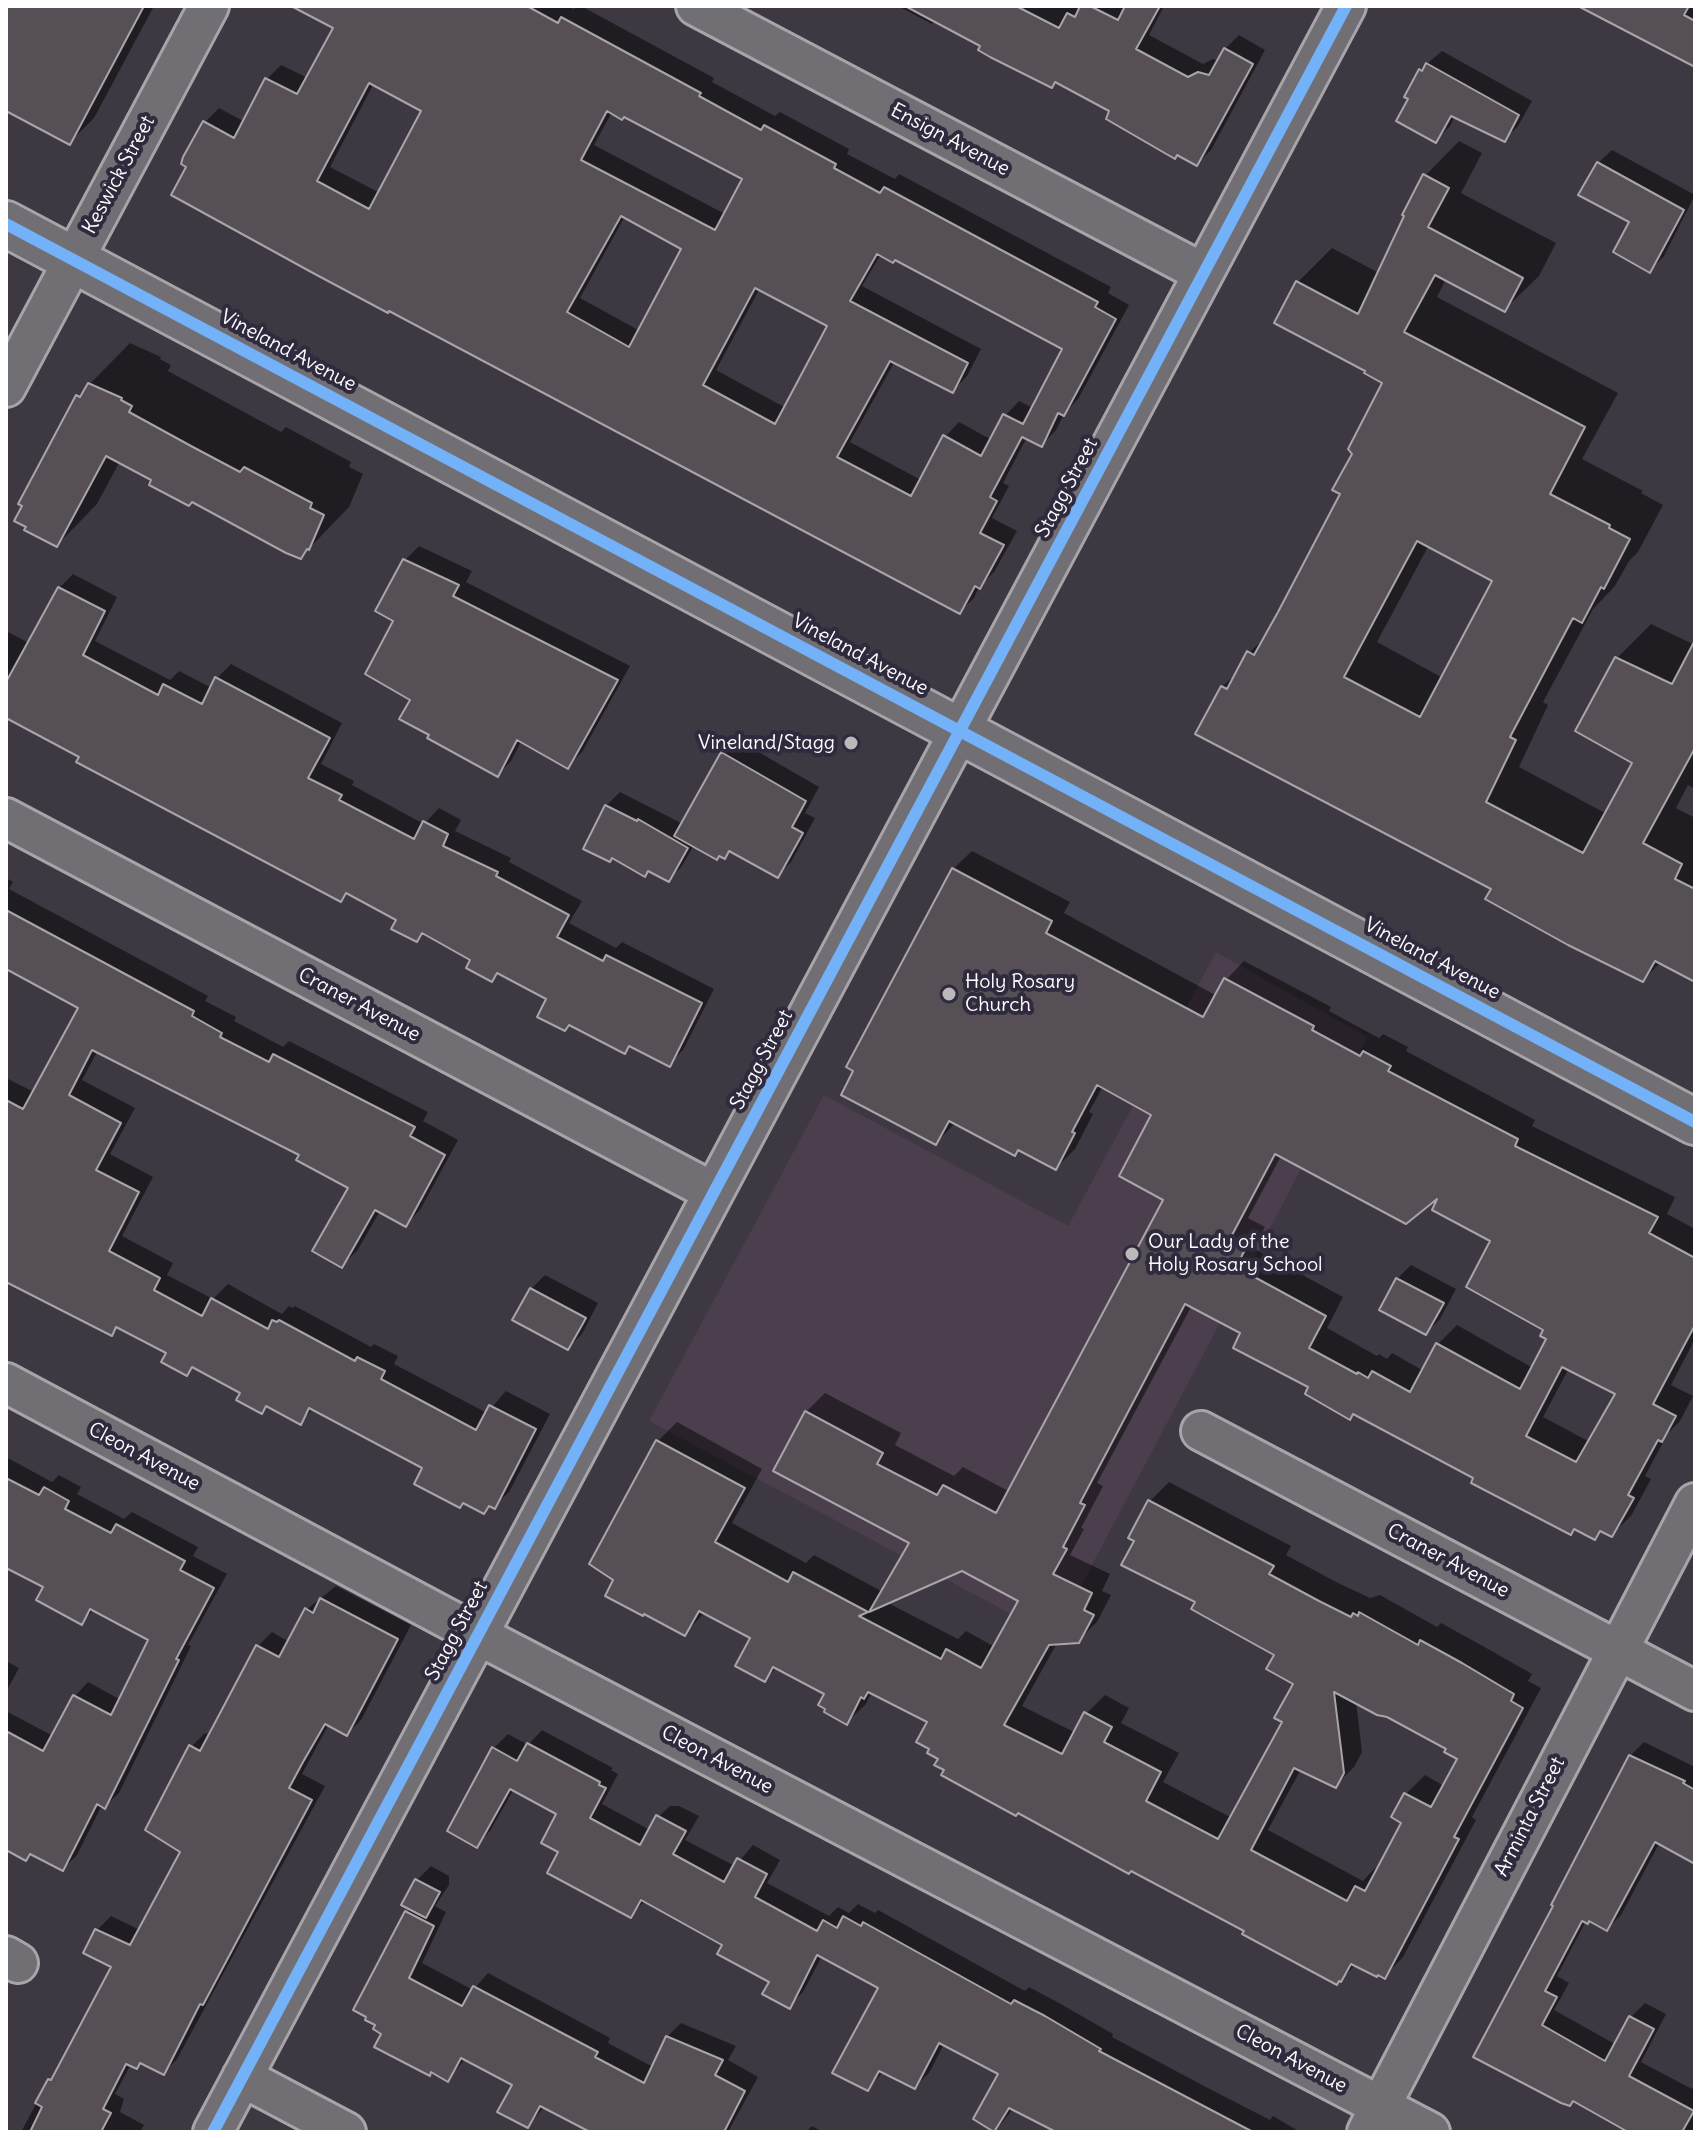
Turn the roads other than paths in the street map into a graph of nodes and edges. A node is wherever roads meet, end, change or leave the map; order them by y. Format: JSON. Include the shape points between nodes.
{"nodes":[{"id":1,"x":209,"y":6,"type":"edge"},
{"id":2,"x":696,"y":6,"type":"edge"},
{"id":3,"x":1346,"y":6,"type":"edge"},
{"id":4,"x":6,"y":224,"type":"edge"},
{"id":5,"x":74,"y":259,"type":"junction"},
{"id":6,"x":1203,"y":273,"type":"junction"},
{"id":7,"x":6,"y":387,"type":"edge"},
{"id":8,"x":961,"y":731,"type":"junction"},
{"id":9,"x":6,"y":818,"type":"edge"},
{"id":10,"x":1695,"y":1122,"type":"edge"},
{"id":11,"x":713,"y":1192,"type":"junction"},
{"id":12,"x":6,"y":1383,"type":"edge"},
{"id":13,"x":1201,"y":1431,"type":"dead end"},
{"id":14,"x":1695,"y":1503,"type":"edge"},
{"id":15,"x":478,"y":1635,"type":"junction"},
{"id":16,"x":1617,"y":1650,"type":"junction"},
{"id":17,"x":1695,"y":1691,"type":"edge"},
{"id":18,"x":242,"y":2077,"type":"junction"},
{"id":19,"x":1374,"y":2119,"type":"edge"},
{"id":20,"x":213,"y":2132,"type":"edge"},
{"id":21,"x":346,"y":2132,"type":"edge"},
{"id":22,"x":1430,"y":2132,"type":"edge"}],
"edges":[{"from":1,"to":5,"type":"street","name":"Keswick Street"},
{"from":2,"to":6,"type":"street","name":"Ensign Avenue"},
{"from":3,"to":6,"type":"street","name":"Stagg Street"},
{"from":4,"to":5,"type":"main road","name":"Vineland Avenue"},
{"from":5,"to":7,"type":"street","name":"Keswick Street"},
{"from":5,"to":8,"type":"main road","name":"Vineland Avenue"},
{"from":6,"to":8,"type":"street","name":"Stagg Street"},
{"from":8,"to":10,"type":"main road","name":"Vineland Avenue"},
{"from":8,"to":11,"type":"street","name":"Stagg Street"},
{"from":9,"to":11,"type":"street","name":"Craner Avenue"},
{"from":11,"to":15,"type":"street","name":"Stagg Street"},
{"from":12,"to":15,"type":"street","name":"Cleon Avenue"},
{"from":13,"to":16,"type":"street","name":"Craner Avenue"},
{"from":14,"to":16,"type":"street","name":"Arminta Street"},
{"from":15,"to":18,"type":"street","name":"Stagg Street"},
{"from":15,"to":19,"type":"street","name":"Cleon Avenue"},
{"from":16,"to":17,"type":"street","name":"Craner Avenue"},
{"from":16,"to":19,"type":"street","name":"Arminta Street"},
{"from":18,"to":20,"type":"street","name":"Stagg Street"},
{"from":18,"to":21,"type":"street"},
{"from":19,"to":22,"type":"street","name":"Cleon Avenue"}]}
